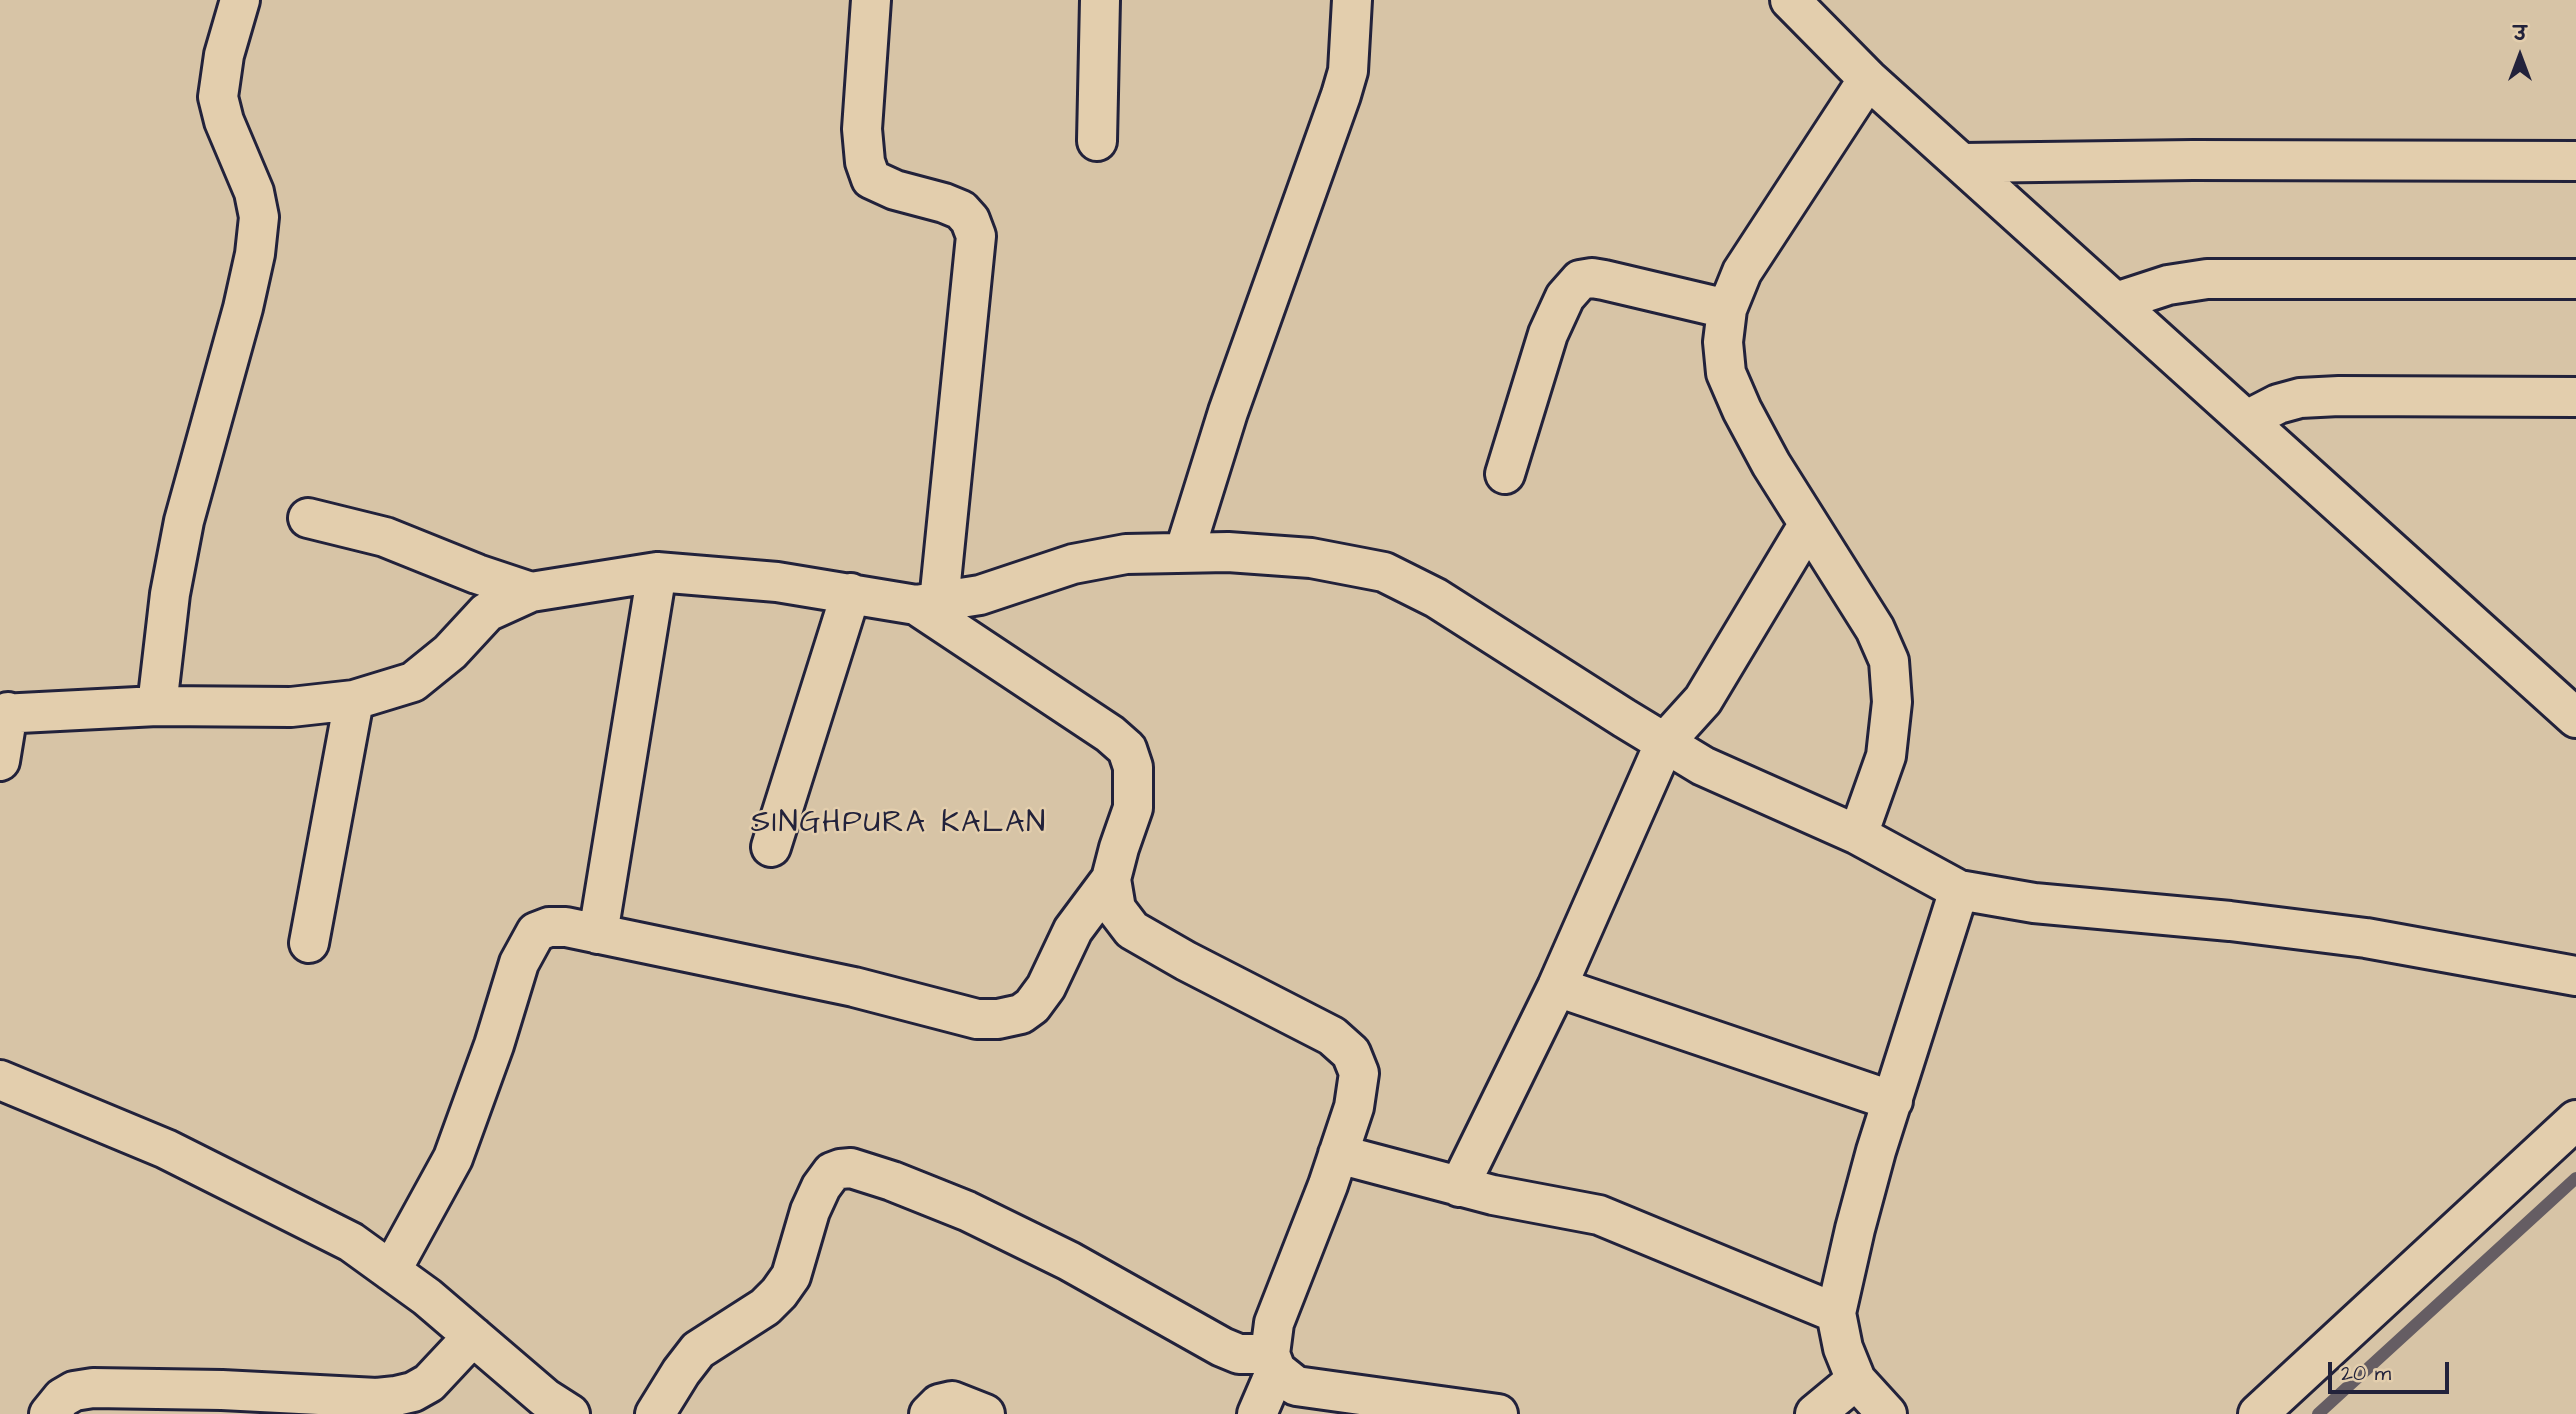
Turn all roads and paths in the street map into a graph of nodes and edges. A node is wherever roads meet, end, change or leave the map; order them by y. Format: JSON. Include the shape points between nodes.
{"nodes":[{"id":1,"x":240,"y":0,"type":"edge"},
{"id":2,"x":870,"y":0,"type":"edge"},
{"id":3,"x":1100,"y":0,"type":"edge"},
{"id":4,"x":1352,"y":0,"type":"edge"},
{"id":5,"x":1790,"y":0,"type":"edge"},
{"id":6,"x":1868,"y":79,"type":"junction"},
{"id":7,"x":1097,"y":141,"type":"dead end"},
{"id":8,"x":2576,"y":161,"type":"edge"},
{"id":9,"x":1962,"y":163,"type":"junction"},
{"id":10,"x":2576,"y":279,"type":"edge"},
{"id":11,"x":2116,"y":302,"type":"junction"},
{"id":12,"x":1727,"y":309,"type":"junction"},
{"id":13,"x":2576,"y":397,"type":"edge"},
{"id":14,"x":2247,"y":420,"type":"junction"},
{"id":15,"x":1505,"y":474,"type":"dead end"},
{"id":16,"x":308,"y":518,"type":"dead end"},
{"id":17,"x":1808,"y":525,"type":"junction"},
{"id":18,"x":1184,"y":553,"type":"junction"},
{"id":19,"x":657,"y":572,"type":"junction"},
{"id":20,"x":531,"y":592,"type":"junction"},
{"id":21,"x":851,"y":593,"type":"junction"},
{"id":22,"x":928,"y":603,"type":"junction"},
{"id":23,"x":354,"y":700,"type":"junction"},
{"id":24,"x":157,"y":706,"type":"junction"},
{"id":25,"x":4,"y":713,"type":"edge"},
{"id":26,"x":2576,"y":718,"type":"edge"},
{"id":27,"x":1665,"y":742,"type":"junction"},
{"id":28,"x":0,"y":761,"type":"edge"},
{"id":29,"x":1858,"y":835,"type":"junction"},
{"id":30,"x":771,"y":847,"type":"dead end"},
{"id":31,"x":1111,"y":880,"type":"junction"},
{"id":32,"x":1959,"y":890,"type":"junction"},
{"id":33,"x":598,"y":934,"type":"junction"},
{"id":34,"x":309,"y":943,"type":"dead end"},
{"id":35,"x":2572,"y":969,"type":"edge"},
{"id":36,"x":1557,"y":987,"type":"junction"},
{"id":37,"x":0,"y":1080,"type":"edge"},
{"id":38,"x":1893,"y":1101,"type":"junction"},
{"id":39,"x":2576,"y":1120,"type":"edge"},
{"id":40,"x":1338,"y":1154,"type":"junction"},
{"id":41,"x":1459,"y":1187,"type":"junction"},
{"id":42,"x":391,"y":1271,"type":"junction"},
{"id":43,"x":1836,"y":1313,"type":"junction"},
{"id":44,"x":473,"y":1336,"type":"junction"},
{"id":45,"x":1273,"y":1362,"type":"junction"},
{"id":46,"x":1856,"y":1380,"type":"junction"},
{"id":47,"x":195,"y":1402,"type":"edge"},
{"id":48,"x":49,"y":1414,"type":"edge"},
{"id":49,"x":569,"y":1414,"type":"edge"},
{"id":50,"x":655,"y":1414,"type":"edge"},
{"id":51,"x":929,"y":1414,"type":"edge"},
{"id":52,"x":985,"y":1414,"type":"edge"},
{"id":53,"x":1257,"y":1414,"type":"edge"},
{"id":54,"x":1498,"y":1414,"type":"edge"},
{"id":55,"x":1815,"y":1414,"type":"edge"},
{"id":56,"x":1887,"y":1414,"type":"edge"},
{"id":57,"x":2258,"y":1414,"type":"edge"}],
"edges":[{"from":1,"to":24,"type":"street","via":[[223,55],[218,97],[223,121],[254,192],[259,217],[255,254],[184,521]]},
{"from":2,"to":22,"type":"street","via":[[862,129],[871,179],[961,210],[976,236]]},
{"from":3,"to":7,"type":"street"},
{"from":4,"to":18,"type":"street","via":[[1348,71],[1341,95],[1227,412]]},
{"from":5,"to":6,"type":"street"},
{"from":6,"to":9,"type":"street"},
{"from":6,"to":12,"type":"street","via":[[1742,272]]},
{"from":8,"to":9,"type":"street"},
{"from":9,"to":11,"type":"street"},
{"from":10,"to":11,"type":"street","via":[[2207,279],[2168,285]]},
{"from":11,"to":14,"type":"street"},
{"from":12,"to":15,"type":"street","via":[[1604,280],[1580,280],[1564,297],[1548,334]]},
{"from":12,"to":17,"type":"street","via":[[1726,373],[1742,411]]},
{"from":13,"to":14,"type":"street","via":[[2300,398]]},
{"from":14,"to":26,"type":"street"},
{"from":16,"to":20,"type":"street","via":[[385,537]]},
{"from":17,"to":27,"type":"street","via":[[1703,700]]},
{"from":17,"to":29,"type":"street","via":[[1875,629],[1889,661],[1892,702],[1886,756]]},
{"from":18,"to":22,"type":"street","via":[[1126,554],[1073,564],[980,595]]},
{"from":18,"to":27,"type":"street","via":[[1311,558],[1384,572],[1436,598]]},
{"from":19,"to":20,"type":"street"},
{"from":19,"to":21,"type":"street"},
{"from":19,"to":33,"type":"street"},
{"from":20,"to":23,"type":"street","via":[[487,612],[450,652],[413,682]]},
{"from":21,"to":22,"type":"street"},
{"from":21,"to":30,"type":"street"},
{"from":22,"to":31,"type":"street","via":[[1127,749],[1133,767],[1133,808]]},
{"from":23,"to":24,"type":"street","via":[[291,707]]},
{"from":23,"to":34,"type":"street"},
{"from":24,"to":25,"type":"street"},
{"from":25,"to":28,"type":"street"},
{"from":27,"to":29,"type":"street","via":[[1703,766]]},
{"from":27,"to":36,"type":"street"},
{"from":29,"to":32,"type":"street"},
{"from":31,"to":33,"type":"street","via":[[1078,922],[1032,1006],[1021,1014],[998,1019],[977,1019],[854,987]]},
{"from":31,"to":40,"type":"street","via":[[1116,909],[1132,930],[1332,1036],[1351,1053],[1359,1073],[1354,1107]]},
{"from":32,"to":35,"type":"street","via":[[2034,903],[2366,938]]},
{"from":32,"to":38,"type":"street"},
{"from":33,"to":42,"type":"street","via":[[549,928],[536,932],[528,943],[453,1158]]},
{"from":36,"to":38,"type":"street"},
{"from":36,"to":41,"type":"street"},
{"from":37,"to":42,"type":"street","via":[[166,1149],[351,1242]]},
{"from":38,"to":43,"type":"street"},
{"from":39,"to":57,"type":"street"},
{"from":40,"to":41,"type":"street"},
{"from":40,"to":45,"type":"street","via":[[1274,1323]]},
{"from":41,"to":43,"type":"street","via":[[1598,1215]]},
{"from":42,"to":44,"type":"street"},
{"from":43,"to":46,"type":"street","via":[[1843,1349]]},
{"from":44,"to":47,"type":"street","via":[[429,1383],[413,1392],[377,1398]]},
{"from":44,"to":49,"type":"street"},
{"from":45,"to":50,"type":"street","via":[[1222,1347],[1069,1261],[967,1211],[892,1181],[851,1168],[839,1169],[821,1187],[791,1276],[779,1293],[698,1350]]},
{"from":45,"to":53,"type":"street"},
{"from":45,"to":54,"type":"street","via":[[1296,1386]]},
{"from":46,"to":55,"type":"street"},
{"from":46,"to":56,"type":"street"},
{"from":47,"to":48,"type":"street","via":[[93,1388],[62,1398]]},
{"from":51,"to":52,"type":"street","via":[[939,1404],[952,1401]]}]}
